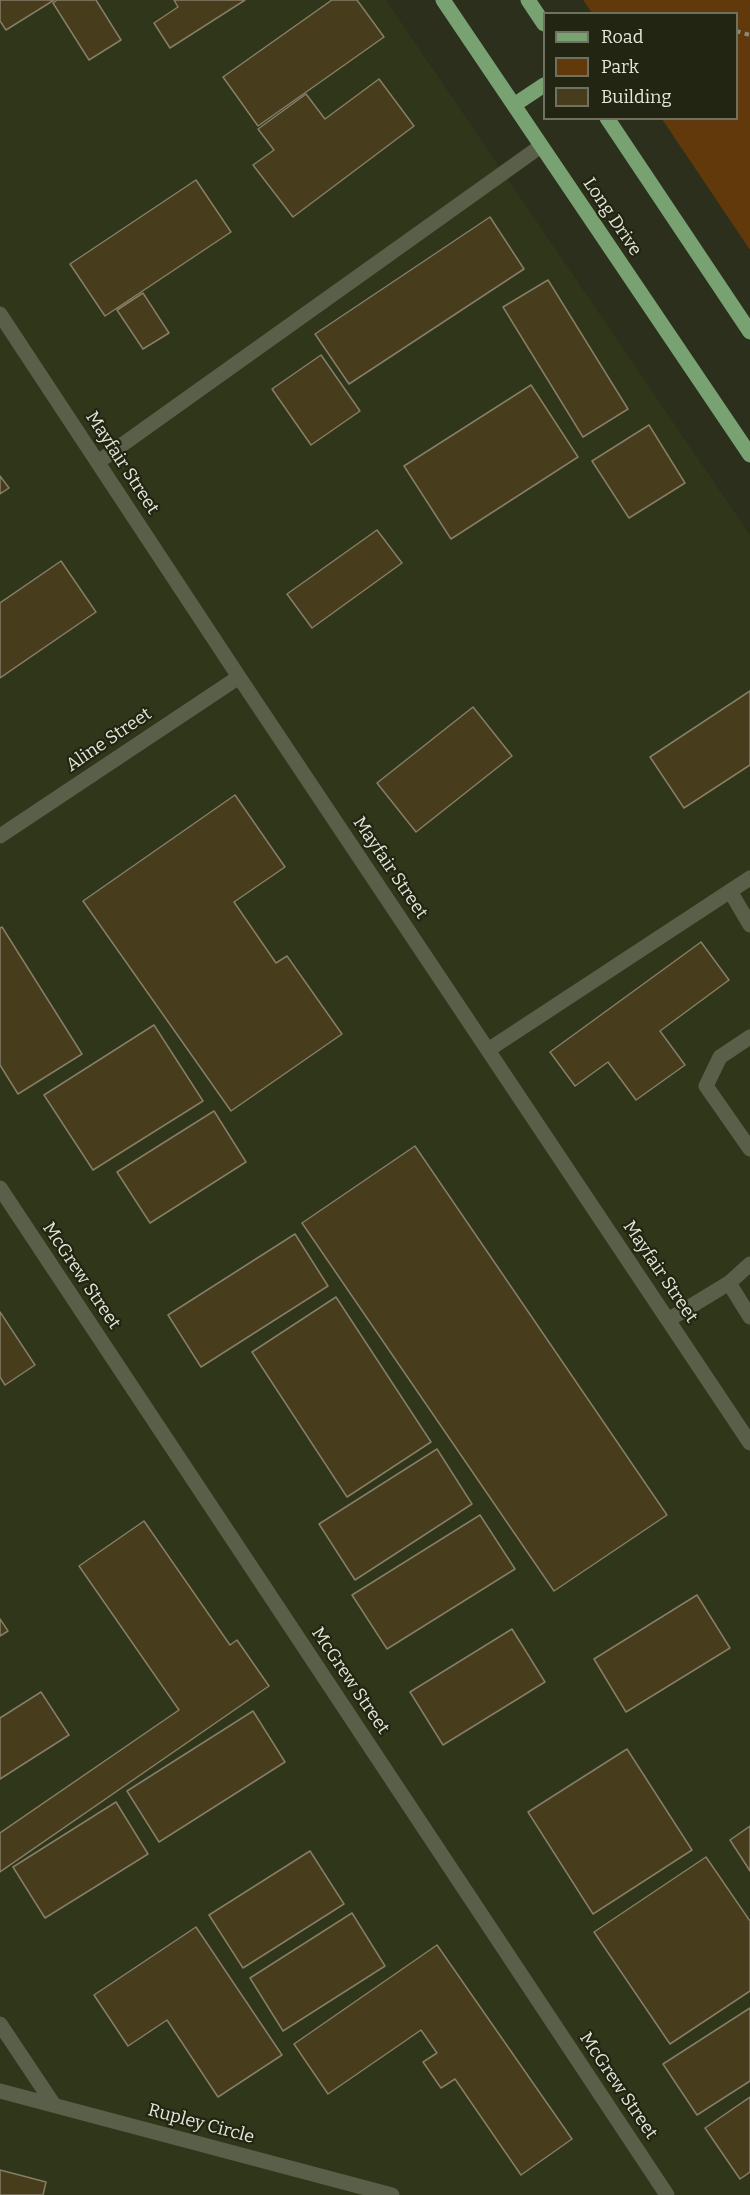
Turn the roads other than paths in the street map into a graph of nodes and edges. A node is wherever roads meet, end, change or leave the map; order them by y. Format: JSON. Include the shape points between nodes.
{"nodes":[{"id":1,"x":443,"y":0,"type":"edge"},
{"id":2,"x":528,"y":0,"type":"edge"},
{"id":3,"x":543,"y":22,"type":"edge"},
{"id":4,"x":543,"y":87,"type":"edge"},
{"id":5,"x":514,"y":105,"type":"junction"},
{"id":6,"x":608,"y":120,"type":"edge"},
{"id":7,"x":541,"y":146,"type":"junction"},
{"id":8,"x":0,"y":314,"type":"edge"},
{"id":9,"x":750,"y":332,"type":"edge"},
{"id":10,"x":750,"y":455,"type":"edge"},
{"id":11,"x":98,"y":462,"type":"junction"},
{"id":12,"x":239,"y":677,"type":"junction"},
{"id":13,"x":0,"y":836,"type":"edge"},
{"id":14,"x":750,"y":878,"type":"edge"},
{"id":15,"x":730,"y":891,"type":"junction"},
{"id":16,"x":750,"y":925,"type":"edge"},
{"id":17,"x":750,"y":1037,"type":"edge"},
{"id":18,"x":488,"y":1050,"type":"junction"},
{"id":19,"x":748,"y":1141,"type":"edge"},
{"id":20,"x":0,"y":1188,"type":"edge"},
{"id":21,"x":750,"y":1264,"type":"edge"},
{"id":22,"x":729,"y":1283,"type":"junction"},
{"id":23,"x":750,"y":1317,"type":"edge"},
{"id":24,"x":668,"y":1320,"type":"junction"},
{"id":25,"x":750,"y":1443,"type":"edge"},
{"id":26,"x":0,"y":2024,"type":"edge"},
{"id":27,"x":0,"y":2091,"type":"edge"},
{"id":28,"x":54,"y":2105,"type":"junction"},
{"id":29,"x":392,"y":2195,"type":"edge"},
{"id":30,"x":667,"y":2195,"type":"edge"}],
"edges":[{"from":1,"to":5,"type":"main road","name":"Long Drive"},
{"from":2,"to":3,"type":"main road"},
{"from":4,"to":5,"type":"main road"},
{"from":5,"to":7,"type":"main road","name":"Long Drive"},
{"from":6,"to":9,"type":"main road"},
{"from":7,"to":10,"type":"main road","name":"Long Drive"},
{"from":7,"to":11,"type":"street"},
{"from":8,"to":11,"type":"street","name":"Mayfair Street"},
{"from":11,"to":12,"type":"street","name":"Mayfair Street"},
{"from":12,"to":13,"type":"street","name":"Aline Street"},
{"from":12,"to":18,"type":"street","name":"Mayfair Street"},
{"from":14,"to":15,"type":"street"},
{"from":15,"to":16,"type":"street"},
{"from":15,"to":18,"type":"street"},
{"from":17,"to":19,"type":"street","via":[[720,1058],[706,1086]]},
{"from":18,"to":24,"type":"street","name":"Mayfair Street"},
{"from":20,"to":30,"type":"street","name":"McGrew Street"},
{"from":21,"to":22,"type":"street"},
{"from":22,"to":23,"type":"street"},
{"from":22,"to":24,"type":"street"},
{"from":24,"to":25,"type":"street","name":"Mayfair Street"},
{"from":26,"to":28,"type":"street"},
{"from":27,"to":28,"type":"street","name":"Rupley Circle"},
{"from":28,"to":29,"type":"street","name":"Rupley Circle"}]}
